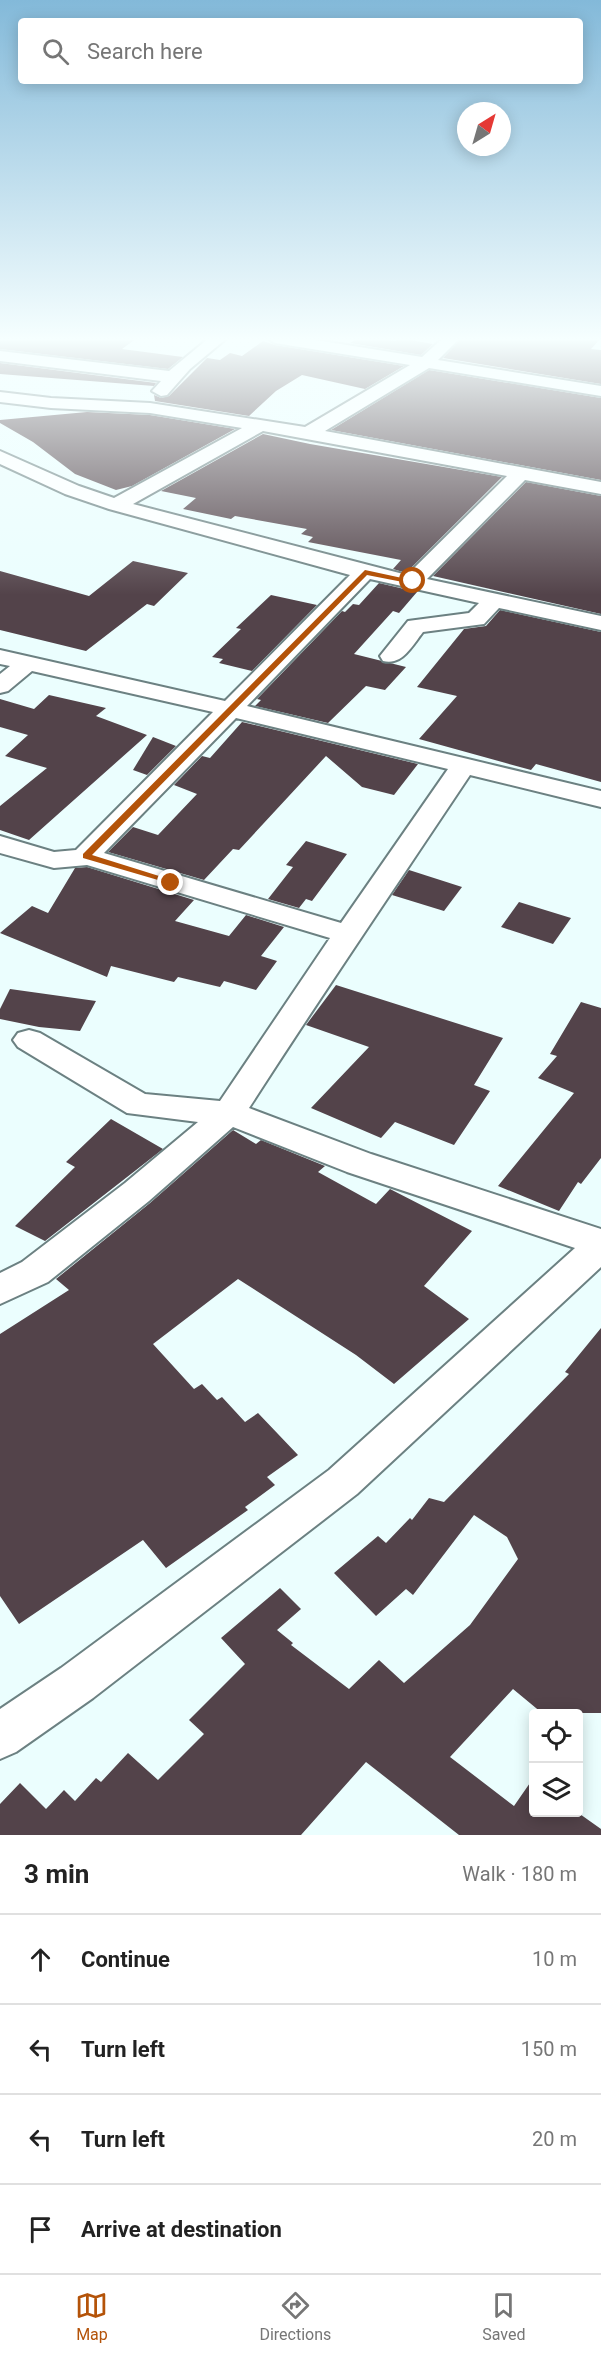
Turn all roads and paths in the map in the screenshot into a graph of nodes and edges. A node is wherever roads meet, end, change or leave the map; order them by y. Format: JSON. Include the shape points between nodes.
{"nodes":[{"id":1,"x":252,"y":424,"type":"edge"},
{"id":2,"x":324,"y":424,"type":"edge"},
{"id":3,"x":261,"y":425,"type":"junction"},
{"id":4,"x":308,"y":433,"type":"junction"},
{"id":5,"x":0,"y":457,"type":"edge"},
{"id":6,"x":32,"y":473,"type":"junction"},
{"id":7,"x":521,"y":473,"type":"junction"},
{"id":8,"x":0,"y":478,"type":"edge"},
{"id":9,"x":601,"y":488,"type":"edge"},
{"id":10,"x":116,"y":505,"type":"junction"},
{"id":11,"x":365,"y":572,"type":"junction"},
{"id":12,"x":413,"y":581,"type":"junction"},
{"id":13,"x":495,"y":599,"type":"junction"},
{"id":14,"x":601,"y":623,"type":"edge"},
{"id":15,"x":391,"y":656,"type":"dead end"},
{"id":16,"x":0,"y":657,"type":"edge"},
{"id":17,"x":27,"y":664,"type":"junction"},
{"id":18,"x":0,"y":686,"type":"edge"},
{"id":19,"x":231,"y":709,"type":"junction"},
{"id":20,"x":464,"y":764,"type":"junction"},
{"id":21,"x":601,"y":799,"type":"edge"},
{"id":22,"x":0,"y":844,"type":"edge"},
{"id":23,"x":86,"y":856,"type":"junction"},
{"id":24,"x":347,"y":934,"type":"junction"},
{"id":25,"x":29,"y":1040,"type":"dead end"},
{"id":26,"x":229,"y":1113,"type":"junction"},
{"id":27,"x":601,"y":1245,"type":"edge"},
{"id":28,"x":0,"y":1290,"type":"edge"},
{"id":29,"x":0,"y":1736,"type":"edge"}],
"edges":[{"from":1,"to":3,"type":"street"},
{"from":2,"to":4,"type":"street"},
{"from":3,"to":4,"type":"street"},
{"from":3,"to":10,"type":"street"},
{"from":4,"to":7,"type":"street"},
{"from":5,"to":6,"type":"street"},
{"from":6,"to":8,"type":"street"},
{"from":6,"to":10,"type":"street"},
{"from":7,"to":9,"type":"street"},
{"from":7,"to":12,"type":"street"},
{"from":10,"to":11,"type":"street"},
{"from":11,"to":12,"type":"street"},
{"from":11,"to":19,"type":"street"},
{"from":12,"to":13,"type":"street"},
{"from":13,"to":14,"type":"street"},
{"from":13,"to":15,"type":"street","via":[[476,620],[416,626]]},
{"from":16,"to":17,"type":"street"},
{"from":17,"to":18,"type":"street"},
{"from":17,"to":19,"type":"street"},
{"from":19,"to":20,"type":"street"},
{"from":19,"to":23,"type":"street"},
{"from":20,"to":21,"type":"street"},
{"from":20,"to":24,"type":"street"},
{"from":22,"to":23,"type":"street","via":[[58,861],[76,861]]},
{"from":23,"to":24,"type":"street"},
{"from":24,"to":26,"type":"street"},
{"from":25,"to":26,"type":"street","via":[[138,1105]]},
{"from":26,"to":27,"type":"street","via":[[359,1163]]},
{"from":26,"to":28,"type":"street","via":[[35,1272]]},
{"from":27,"to":29,"type":"street","via":[[343,1482],[77,1683]]}]}
